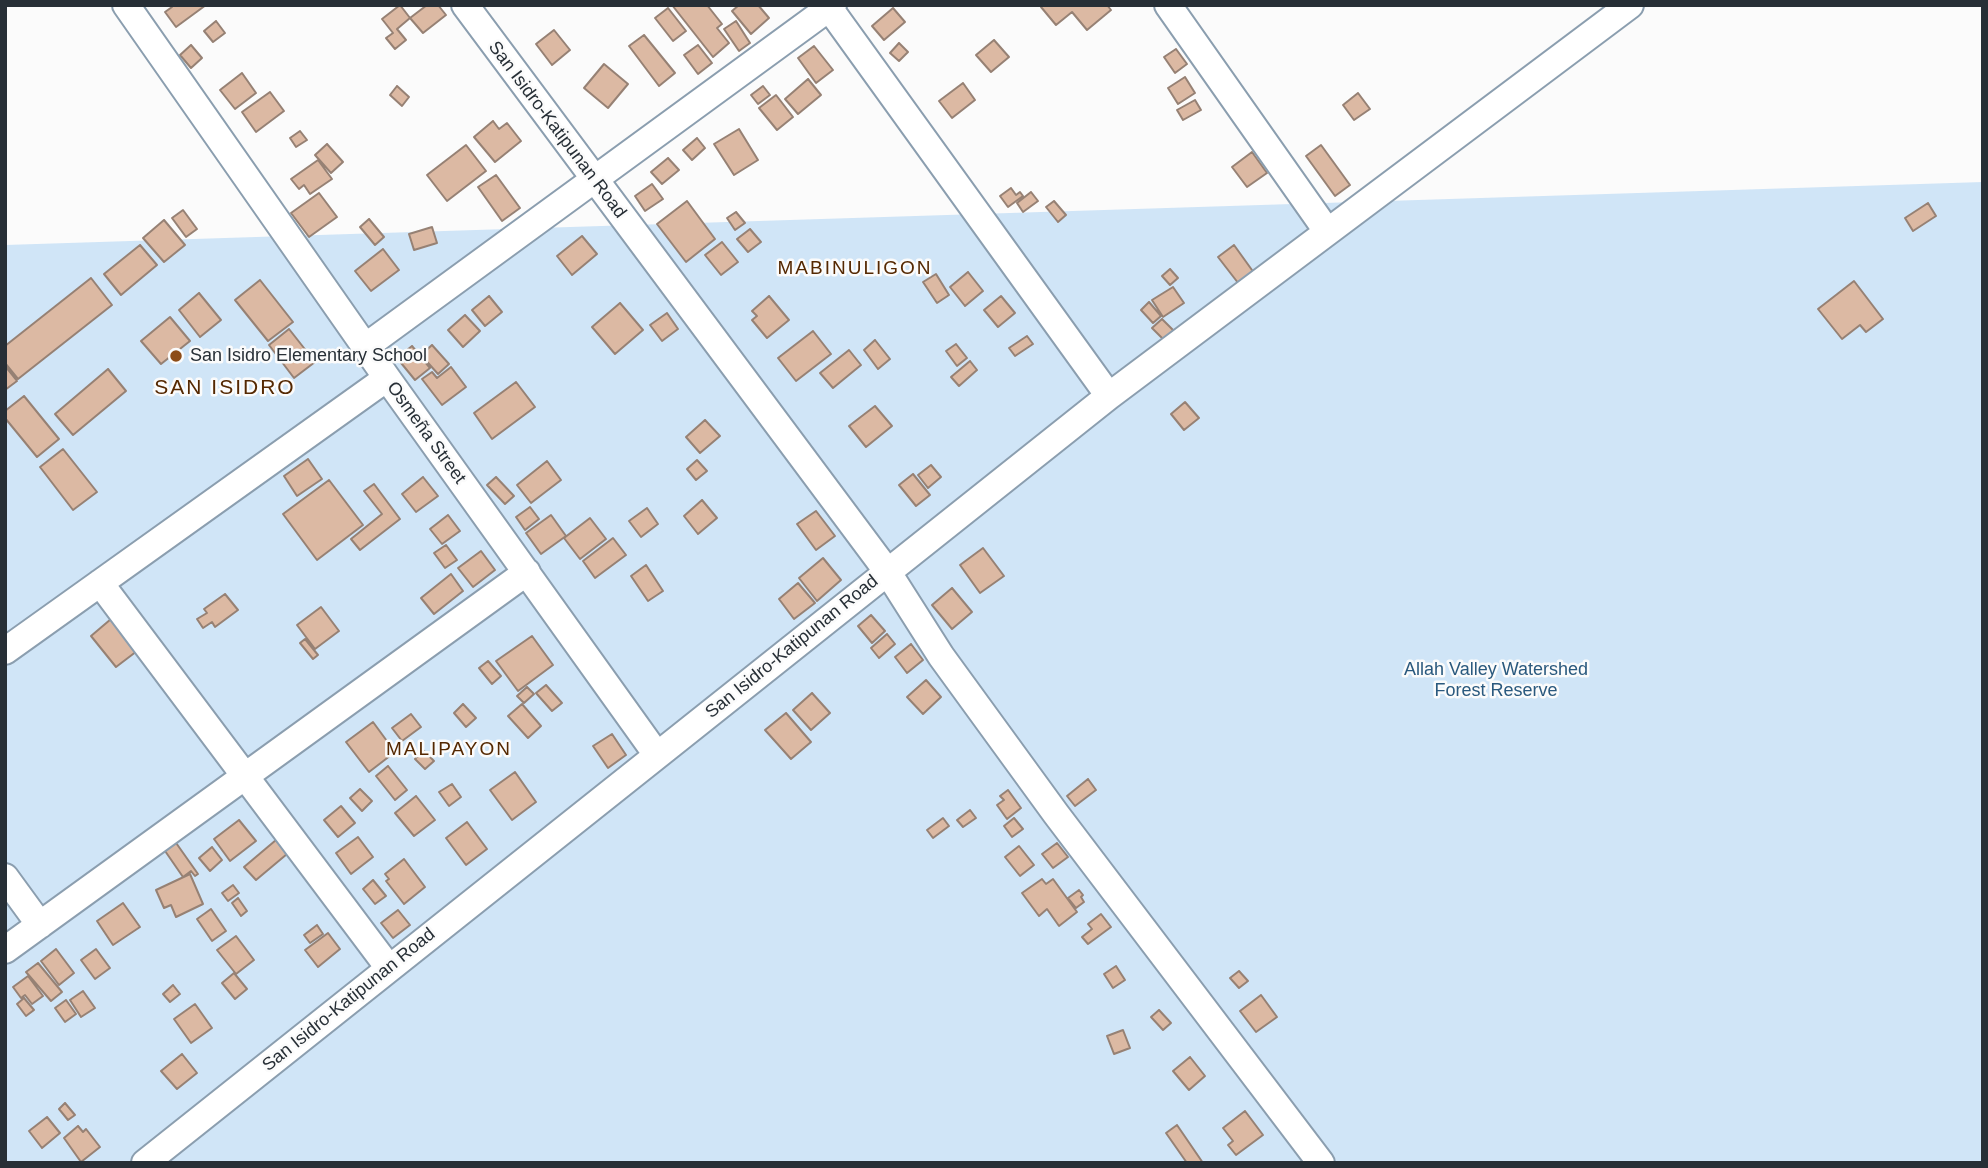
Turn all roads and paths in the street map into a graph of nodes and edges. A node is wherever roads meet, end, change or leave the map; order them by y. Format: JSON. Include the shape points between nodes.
{"nodes":[{"id":1,"x":126,"y":5,"type":"edge"},
{"id":2,"x":465,"y":5,"type":"edge"},
{"id":3,"x":1168,"y":5,"type":"edge"},
{"id":4,"x":1630,"y":5,"type":"edge"},
{"id":5,"x":830,"y":6,"type":"edge"},
{"id":6,"x":594,"y":180,"type":"junction"},
{"id":7,"x":1327,"y":231,"type":"junction"},
{"id":8,"x":365,"y":347,"type":"junction"},
{"id":9,"x":387,"y":378,"type":"junction"},
{"id":10,"x":1109,"y":396,"type":"junction"},
{"id":11,"x":887,"y":571,"type":"junction"},
{"id":12,"x":527,"y":572,"type":"junction"},
{"id":13,"x":100,"y":583,"type":"junction"},
{"id":14,"x":5,"y":651,"type":"edge"},
{"id":15,"x":657,"y":755,"type":"junction"},
{"id":16,"x":245,"y":776,"type":"junction"},
{"id":17,"x":5,"y":877,"type":"edge"},
{"id":18,"x":40,"y":925,"type":"junction"},
{"id":19,"x":5,"y":950,"type":"edge"},
{"id":20,"x":389,"y":968,"type":"junction"},
{"id":21,"x":145,"y":1163,"type":"edge"},
{"id":22,"x":1321,"y":1163,"type":"edge"}],
"edges":[{"from":1,"to":8,"type":"street","name":"Osmeña Street"},
{"from":2,"to":6,"type":"street","name":"San Isidro-Katipunan Road"},
{"from":3,"to":7,"type":"street"},
{"from":4,"to":7,"type":"street"},
{"from":5,"to":6,"type":"street"},
{"from":5,"to":10,"type":"street"},
{"from":6,"to":8,"type":"street"},
{"from":6,"to":11,"type":"street","name":"San Isidro-Katipunan Road"},
{"from":7,"to":10,"type":"street"},
{"from":8,"to":9,"type":"street","name":"Osmeña Street"},
{"from":9,"to":12,"type":"street","name":"Osmeña Street"},
{"from":9,"to":13,"type":"street"},
{"from":10,"to":11,"type":"street"},
{"from":11,"to":15,"type":"street","name":"San Isidro-Katipunan Road"},
{"from":11,"to":22,"type":"street","via":[[941,656],[1056,814]]},
{"from":12,"to":15,"type":"street","name":"Osmeña Street"},
{"from":12,"to":16,"type":"street"},
{"from":13,"to":14,"type":"street"},
{"from":13,"to":16,"type":"street"},
{"from":15,"to":20,"type":"street","name":"San Isidro-Katipunan Road"},
{"from":16,"to":18,"type":"street"},
{"from":16,"to":20,"type":"street"},
{"from":17,"to":18,"type":"street"},
{"from":18,"to":19,"type":"street"},
{"from":20,"to":21,"type":"street","name":"San Isidro-Katipunan Road"}]}
